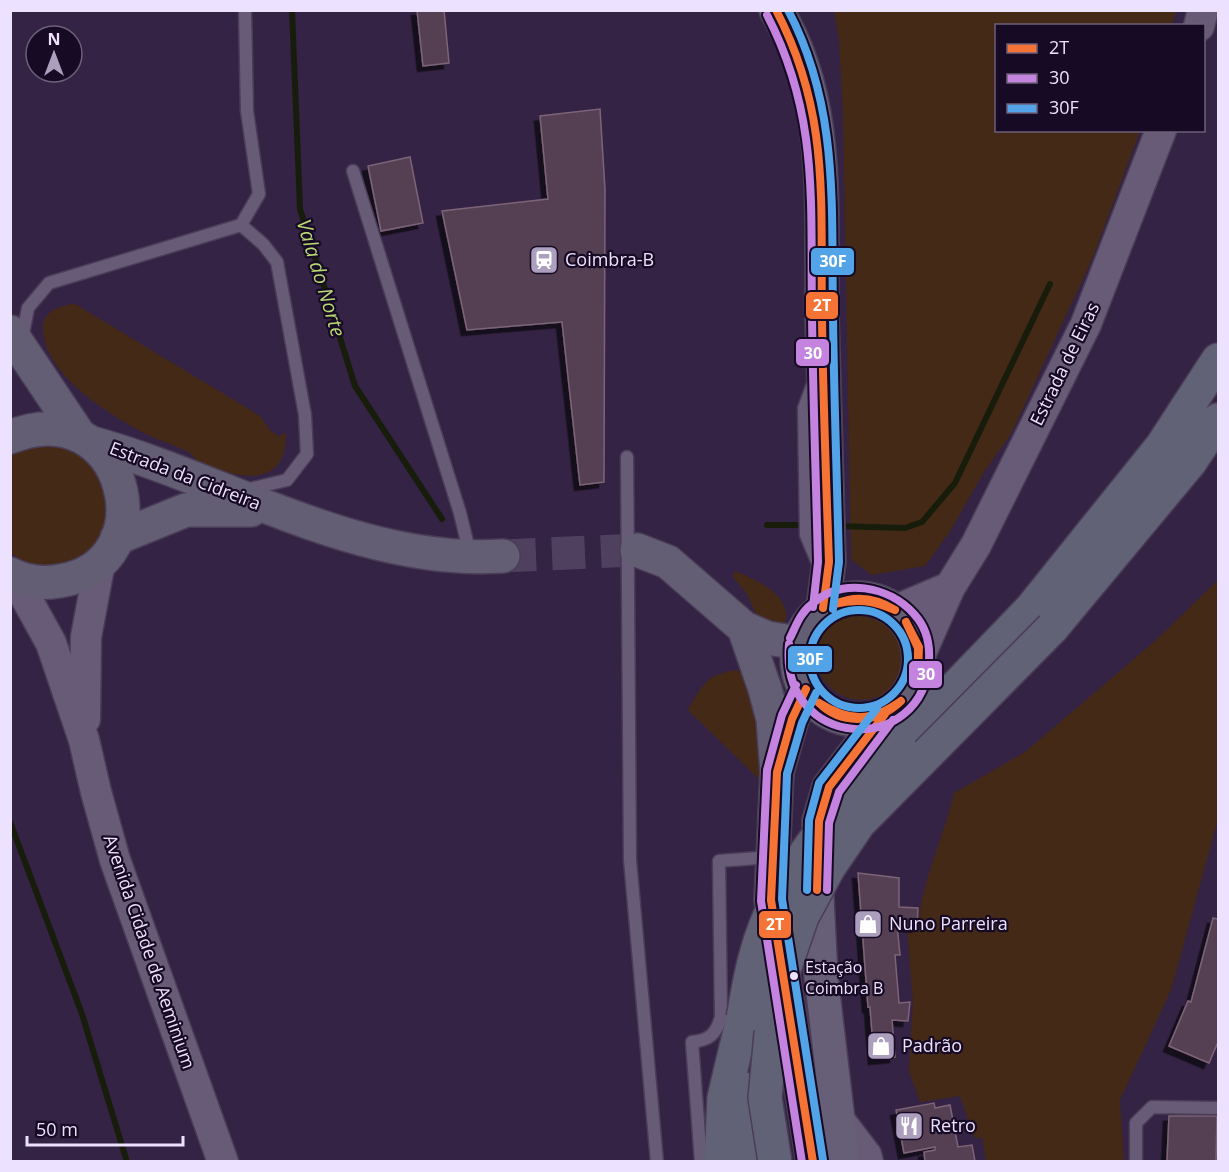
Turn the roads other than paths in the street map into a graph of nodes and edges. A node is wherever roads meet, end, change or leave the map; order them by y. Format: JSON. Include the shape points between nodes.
{"nodes":[{"id":1,"x":245,"y":10,"type":"edge"},
{"id":2,"x":776,"y":10,"type":"edge"},
{"id":3,"x":1160,"y":132,"type":"edge"},
{"id":4,"x":353,"y":171,"type":"dead end"},
{"id":5,"x":241,"y":225,"type":"junction"},
{"id":6,"x":15,"y":340,"type":"edge"},
{"id":7,"x":1218,"y":360,"type":"edge"},
{"id":8,"x":1218,"y":420,"type":"edge"},
{"id":9,"x":10,"y":437,"type":"edge"},
{"id":10,"x":86,"y":439,"type":"junction"},
{"id":11,"x":627,"y":458,"type":"dead end"},
{"id":12,"x":229,"y":494,"type":"junction"},
{"id":13,"x":277,"y":511,"type":"junction"},
{"id":14,"x":108,"y":550,"type":"junction"},
{"id":15,"x":637,"y":550,"type":"tunnel mouth"},
{"id":16,"x":487,"y":557,"type":"joint"},
{"id":17,"x":828,"y":574,"type":"junction"},
{"id":18,"x":12,"y":575,"type":"edge"},
{"id":19,"x":950,"y":588,"type":"junction"},
{"id":20,"x":896,"y":610,"type":"junction"},
{"id":21,"x":1041,"y":618,"type":"junction"},
{"id":22,"x":748,"y":639,"type":"junction"},
{"id":23,"x":800,"y":643,"type":"junction"},
{"id":24,"x":920,"y":656,"type":"junction"},
{"id":25,"x":803,"y":683,"type":"junction"},
{"id":26,"x":885,"y":714,"type":"junction"},
{"id":27,"x":84,"y":740,"type":"junction"},
{"id":28,"x":777,"y":772,"type":"junction"},
{"id":29,"x":772,"y":857,"type":"junction"},
{"id":30,"x":743,"y":1018,"type":"junction"},
{"id":31,"x":1218,"y":1108,"type":"edge"},
{"id":32,"x":835,"y":1110,"type":"junction"},
{"id":33,"x":223,"y":1161,"type":"edge"},
{"id":34,"x":657,"y":1161,"type":"edge"},
{"id":35,"x":701,"y":1161,"type":"edge"},
{"id":36,"x":721,"y":1161,"type":"edge"},
{"id":37,"x":750,"y":1161,"type":"edge"},
{"id":38,"x":775,"y":1161,"type":"edge"},
{"id":39,"x":813,"y":1161,"type":"edge"},
{"id":40,"x":843,"y":1161,"type":"edge"},
{"id":41,"x":871,"y":1161,"type":"edge"},
{"id":42,"x":1136,"y":1161,"type":"edge"}],
"edges":[{"from":1,"to":5,"type":"lane","via":[[247,111],[259,194]]},
{"from":2,"to":17,"type":"main road","via":[[799,54],[814,107],[819,172]]},
{"from":3,"to":19,"type":"street","name":"Estrada de Eiras","via":[[1086,324],[976,545]]},
{"from":4,"to":16,"type":"lane","via":[[460,513]]},
{"from":5,"to":6,"type":"lane","via":[[49,283],[28,308]]},
{"from":5,"to":12,"type":"lane","via":[[277,262],[304,408],[307,454],[287,480]]},
{"from":6,"to":10,"type":"main road","name":"Estrada da Cidreira"},
{"from":7,"to":21,"type":"highway"},
{"from":8,"to":21,"type":"highway","via":[[1190,462]]},
{"from":9,"to":10,"type":"main road","name":"Estrada da Cidreira","via":[[43,428]]},
{"from":10,"to":12,"type":"main road","name":"Estrada da Cidreira"},
{"from":10,"to":14,"type":"main road","name":"Estrada da Cidreira","via":[[110,462],[122,486],[123,521]]},
{"from":11,"to":34,"type":"lane","via":[[630,860]]},
{"from":12,"to":13,"type":"main road","name":"Estrada da Cidreira"},
{"from":13,"to":14,"type":"main road","name":"Estrada da Cidreira","via":[[186,510]]},
{"from":13,"to":16,"type":"main road","name":"Estrada da Cidreira","via":[[395,547],[442,556]]},
{"from":14,"to":18,"type":"main road","name":"Estrada da Cidreira","via":[[68,580],[32,582]]},
{"from":14,"to":27,"type":"street","name":"Avenida Cidade de Aeminium","via":[[86,637]]},
{"from":15,"to":22,"type":"main road","via":[[668,562]]},
{"from":17,"to":20,"type":"main road"},
{"from":17,"to":23,"type":"main road"},
{"from":18,"to":27,"type":"street","name":"Avenida Cidade de Aeminium","via":[[51,643]]},
{"from":19,"to":20,"type":"street"},
{"from":19,"to":24,"type":"street","name":"Estrada de Eiras"},
{"from":20,"to":24,"type":"main road","via":[[916,638]]},
{"from":21,"to":30,"type":"highway","bridge":true,"via":[[838,809],[777,902],[756,954]]},
{"from":21,"to":38,"type":"highway","bridge":true,"via":[[860,824],[829,867],[802,917],[778,987],[772,1023],[765,1098]]},
{"from":22,"to":23,"type":"main road"},
{"from":22,"to":25,"type":"main road"},
{"from":22,"to":28,"type":"main road","via":[[773,719]]},
{"from":23,"to":25,"type":"main road","via":[[798,660]]},
{"from":24,"to":26,"type":"main road","via":[[911,690]]},
{"from":25,"to":26,"type":"main road","via":[[824,709],[849,719]]},
{"from":25,"to":28,"type":"main road"},
{"from":26,"to":32,"type":"main road","via":[[829,787],[819,821],[820,967]]},
{"from":27,"to":33,"type":"street","name":"Avenida Cidade de Aeminium","via":[[115,860]]},
{"from":28,"to":29,"type":"main road"},
{"from":29,"to":35,"type":"lane","via":[[718,861],[722,1017],[717,1032],[704,1041],[692,1042]]},
{"from":29,"to":39,"type":"main road","via":[[771,900]]},
{"from":30,"to":36,"type":"highway","via":[[724,1098]]},
{"from":30,"to":37,"type":"highway","via":[[741,1101]]},
{"from":31,"to":42,"type":"lane","via":[[1152,1107],[1136,1123]]},
{"from":32,"to":40,"type":"main road"},
{"from":32,"to":41,"type":"street"}]}
